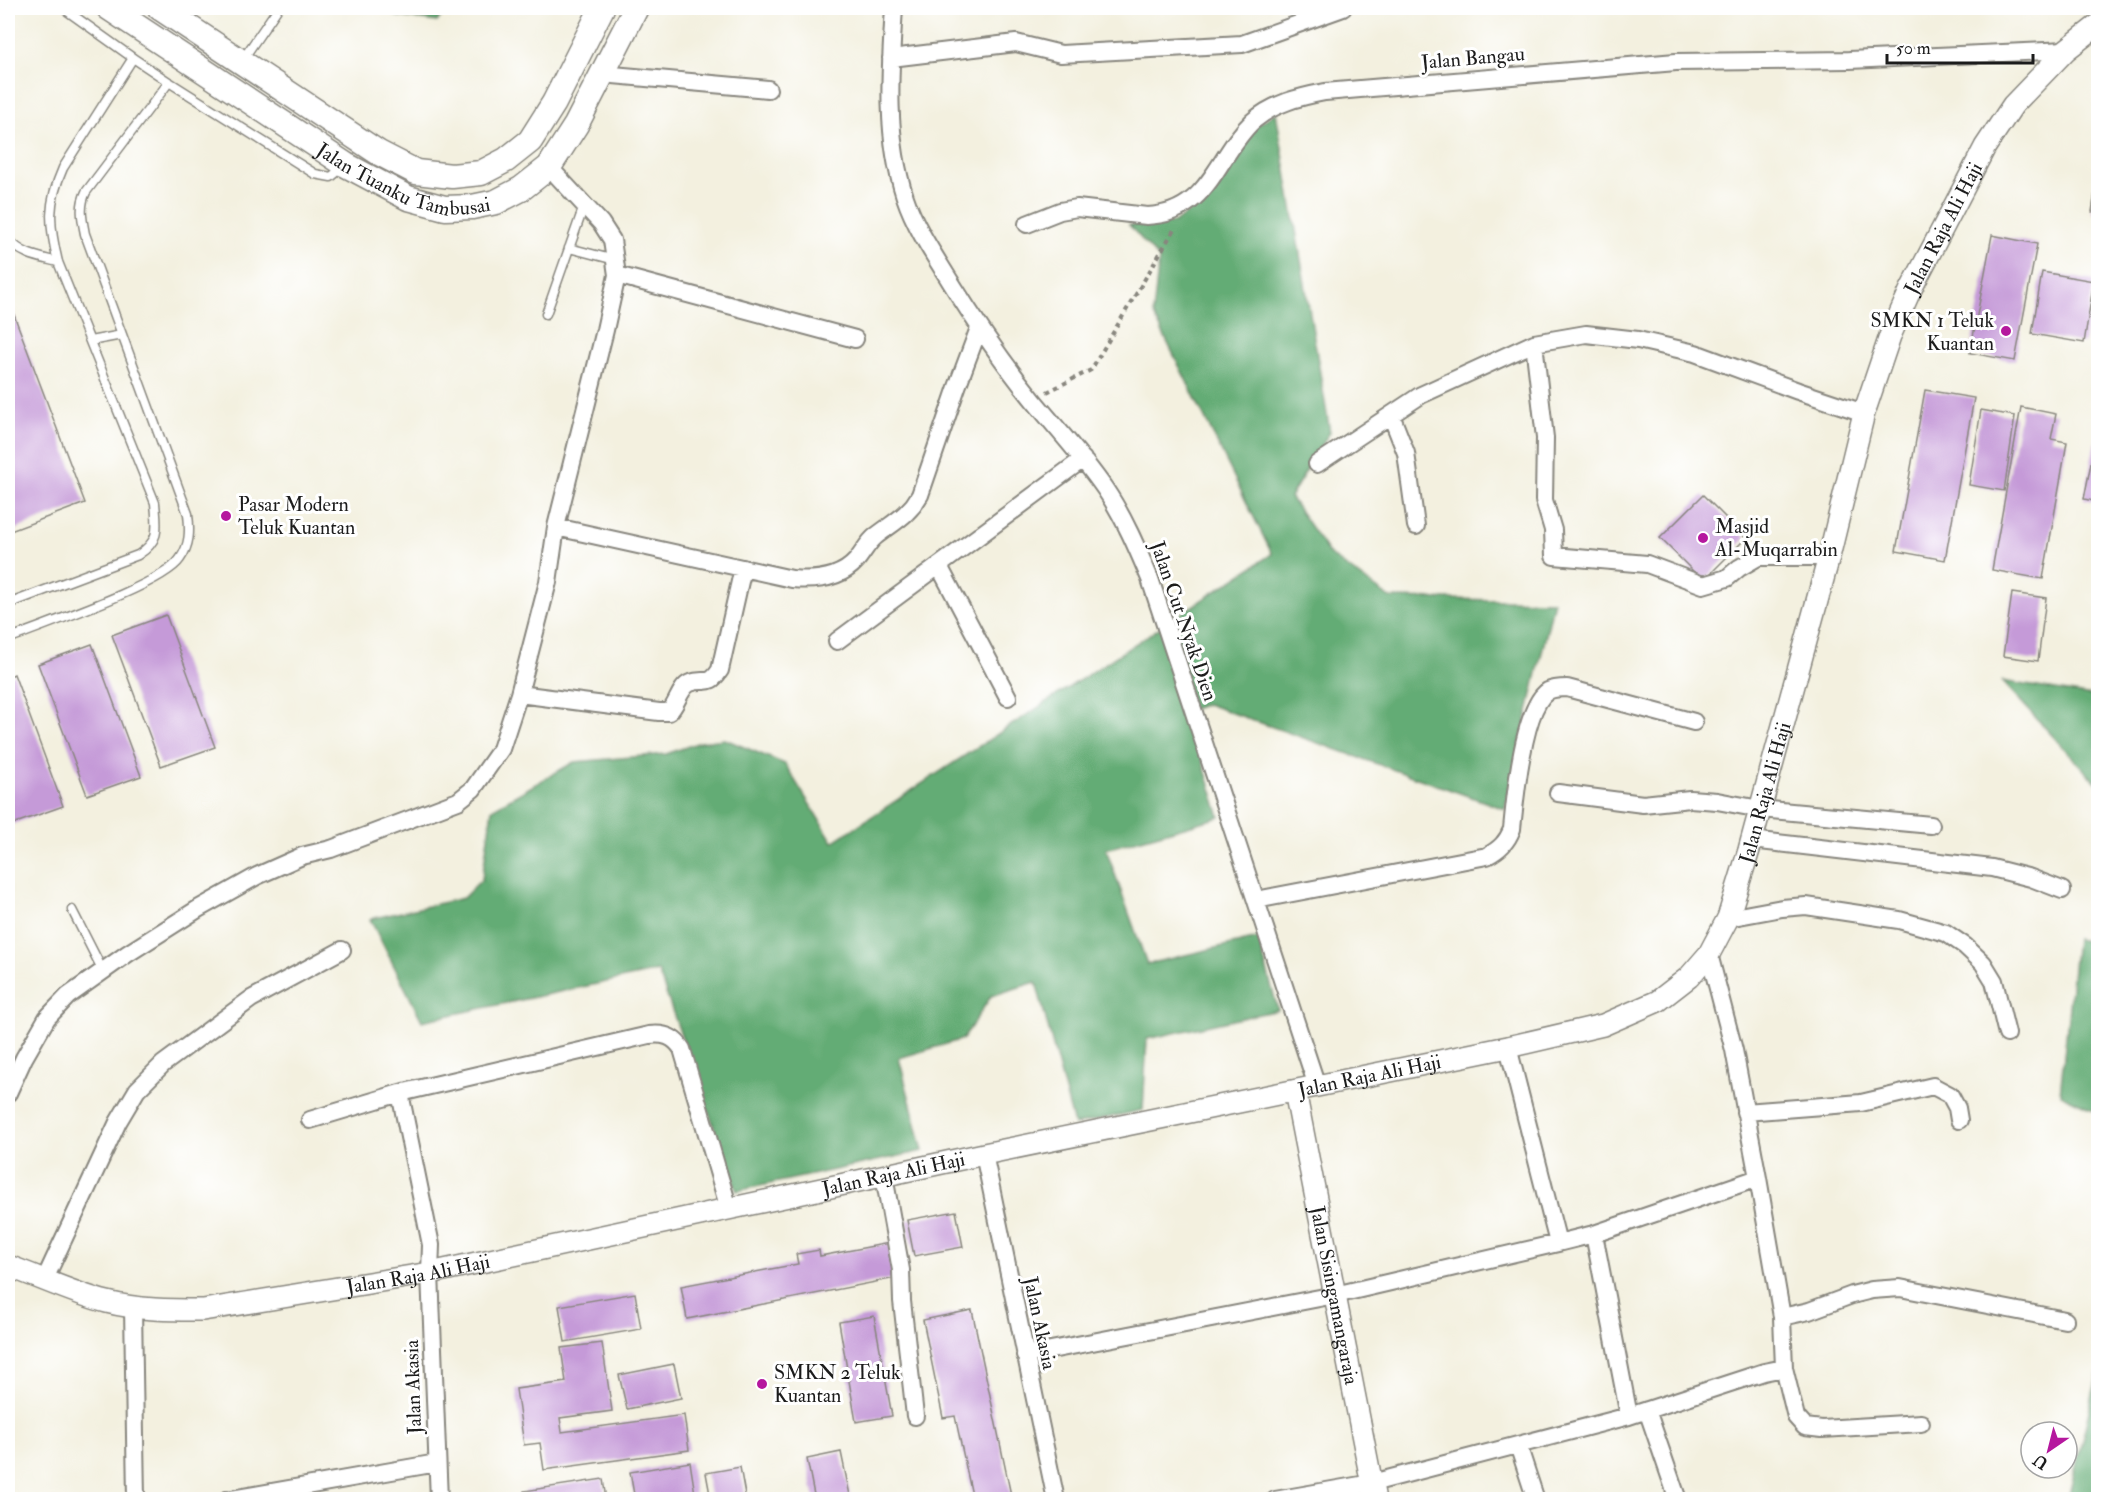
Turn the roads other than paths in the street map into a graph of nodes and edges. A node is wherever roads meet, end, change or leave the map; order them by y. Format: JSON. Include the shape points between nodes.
{"nodes":[{"id":1,"x":63,"y":8,"type":"edge"},
{"id":2,"x":109,"y":8,"type":"edge"},
{"id":3,"x":160,"y":8,"type":"edge"},
{"id":4,"x":278,"y":8,"type":"edge"},
{"id":5,"x":602,"y":8,"type":"edge"},
{"id":6,"x":636,"y":8,"type":"edge"},
{"id":7,"x":894,"y":8,"type":"edge"},
{"id":8,"x":1343,"y":8,"type":"edge"},
{"id":9,"x":2098,"y":25,"type":"edge"},
{"id":10,"x":199,"y":33,"type":"junction"},
{"id":11,"x":2066,"y":50,"type":"junction"},
{"id":12,"x":182,"y":56,"type":"junction"},
{"id":13,"x":133,"y":58,"type":"junction"},
{"id":14,"x":891,"y":58,"type":"junction"},
{"id":15,"x":241,"y":61,"type":"junction"},
{"id":16,"x":602,"y":74,"type":"junction"},
{"id":17,"x":168,"y":82,"type":"junction"},
{"id":18,"x":768,"y":89,"type":"dead end"},
{"id":19,"x":346,"y":165,"type":"junction"},
{"id":20,"x":549,"y":167,"type":"junction"},
{"id":21,"x":584,"y":207,"type":"junction"},
{"id":22,"x":1027,"y":224,"type":"dead end"},
{"id":23,"x":8,"y":239,"type":"edge"},
{"id":24,"x":569,"y":248,"type":"junction"},
{"id":25,"x":58,"y":262,"type":"junction"},
{"id":26,"x":616,"y":267,"type":"junction"},
{"id":27,"x":546,"y":314,"type":"dead end"},
{"id":28,"x":979,"y":328,"type":"junction"},
{"id":29,"x":122,"y":335,"type":"junction"},
{"id":30,"x":855,"y":339,"type":"dead end"},
{"id":31,"x":90,"y":341,"type":"junction"},
{"id":32,"x":1534,"y":343,"type":"junction"},
{"id":33,"x":1864,"y":413,"type":"junction"},
{"id":34,"x":1391,"y":415,"type":"junction"},
{"id":35,"x":1083,"y":459,"type":"junction"},
{"id":36,"x":1317,"y":464,"type":"dead end"},
{"id":37,"x":1416,"y":526,"type":"dead end"},
{"id":38,"x":556,"y":527,"type":"junction"},
{"id":39,"x":1829,"y":557,"type":"junction"},
{"id":40,"x":939,"y":566,"type":"junction"},
{"id":41,"x":743,"y":568,"type":"junction"},
{"id":42,"x":8,"y":604,"type":"edge"},
{"id":43,"x":8,"y":639,"type":"edge"},
{"id":44,"x":837,"y":641,"type":"dead end"},
{"id":45,"x":519,"y":694,"type":"junction"},
{"id":46,"x":1008,"y":698,"type":"dead end"},
{"id":47,"x":1694,"y":722,"type":"dead end"},
{"id":48,"x":1558,"y":793,"type":"dead end"},
{"id":49,"x":1760,"y":808,"type":"junction"},
{"id":50,"x":1931,"y":825,"type":"dead end"},
{"id":51,"x":1752,"y":840,"type":"junction"},
{"id":52,"x":2062,"y":891,"type":"dead end"},
{"id":53,"x":1256,"y":900,"type":"junction"},
{"id":54,"x":72,"y":910,"type":"dead end"},
{"id":55,"x":1728,"y":918,"type":"junction"},
{"id":56,"x":342,"y":950,"type":"dead end"},
{"id":57,"x":1709,"y":954,"type":"junction"},
{"id":58,"x":103,"y":971,"type":"junction"},
{"id":59,"x":2007,"y":1034,"type":"dead end"},
{"id":60,"x":1508,"y":1047,"type":"junction"},
{"id":61,"x":1317,"y":1086,"type":"junction"},
{"id":62,"x":1295,"y":1090,"type":"junction"},
{"id":63,"x":8,"y":1093,"type":"edge"},
{"id":64,"x":400,"y":1093,"type":"junction"},
{"id":65,"x":1745,"y":1112,"type":"junction"},
{"id":66,"x":310,"y":1120,"type":"dead end"},
{"id":67,"x":1959,"y":1120,"type":"dead end"},
{"id":68,"x":984,"y":1154,"type":"junction"},
{"id":69,"x":884,"y":1176,"type":"junction"},
{"id":70,"x":1758,"y":1178,"type":"junction"},
{"id":71,"x":729,"y":1209,"type":"junction"},
{"id":72,"x":1594,"y":1234,"type":"junction"},
{"id":73,"x":1558,"y":1243,"type":"junction"},
{"id":74,"x":8,"y":1266,"type":"edge"},
{"id":75,"x":430,"y":1273,"type":"junction"},
{"id":76,"x":45,"y":1279,"type":"junction"},
{"id":77,"x":1335,"y":1294,"type":"junction"},
{"id":78,"x":133,"y":1307,"type":"junction"},
{"id":79,"x":1782,"y":1317,"type":"junction"},
{"id":80,"x":2066,"y":1320,"type":"dead end"},
{"id":81,"x":1025,"y":1354,"type":"junction"},
{"id":82,"x":1784,"y":1368,"type":"junction"},
{"id":83,"x":1647,"y":1410,"type":"junction"},
{"id":84,"x":915,"y":1416,"type":"dead end"},
{"id":85,"x":1629,"y":1416,"type":"junction"},
{"id":86,"x":1921,"y":1423,"type":"dead end"},
{"id":87,"x":1518,"y":1445,"type":"junction"},
{"id":88,"x":437,"y":1463,"type":"junction"},
{"id":89,"x":1373,"y":1491,"type":"edge"},
{"id":90,"x":136,"y":1500,"type":"edge"},
{"id":91,"x":226,"y":1500,"type":"edge"},
{"id":92,"x":439,"y":1500,"type":"edge"},
{"id":93,"x":1056,"y":1500,"type":"edge"},
{"id":94,"x":1275,"y":1500,"type":"edge"},
{"id":95,"x":1536,"y":1500,"type":"edge"},
{"id":96,"x":1678,"y":1500,"type":"edge"}],
"edges":[{"from":1,"to":13,"type":"lane"},
{"from":2,"to":12,"type":"main road","name":"Jalan Tuanku Tambusai"},
{"from":3,"to":10,"type":"main road","name":"Jalan Tuanku Tambusai"},
{"from":4,"to":15,"type":"lane"},
{"from":5,"to":15,"type":"main road","name":"Jalan Tuanku Tambusai","via":[[554,103],[530,141],[481,173],[452,176],[416,172],[379,153]]},
{"from":6,"to":16,"type":"main road","name":"Jalan Tuanku Tambusai"},
{"from":7,"to":14,"type":"street","name":"Jalan Cut Nyak Dien"},
{"from":8,"to":14,"type":"street","via":[[1242,44],[1061,54],[1016,43]]},
{"from":9,"to":11,"type":"street","name":"Jalan Raja Ali Haji"},
{"from":10,"to":12,"type":"main road"},
{"from":10,"to":15,"type":"main road","name":"Jalan Tuanku Tambusai"},
{"from":11,"to":22,"type":"street","name":"Jalan Bangau","via":[[1849,60],[1676,62],[1325,92],[1293,98],[1254,120],[1191,202],[1159,215],[1077,208]]},
{"from":11,"to":33,"type":"street","name":"Jalan Raja Ali Haji","via":[[2013,105],[1985,147],[1910,291]]},
{"from":12,"to":19,"type":"main road","name":"Jalan Tuanku Tambusai"},
{"from":13,"to":17,"type":"lane"},
{"from":13,"to":25,"type":"lane","via":[[54,187],[50,210]]},
{"from":14,"to":28,"type":"street","name":"Jalan Cut Nyak Dien","via":[[895,156],[905,199],[925,240]]},
{"from":16,"to":18,"type":"street"},
{"from":16,"to":20,"type":"main road","name":"Jalan Tuanku Tambusai"},
{"from":17,"to":19,"type":"lane","via":[[320,176],[331,177]]},
{"from":17,"to":29,"type":"lane","via":[[82,200],[85,234]]},
{"from":19,"to":20,"type":"main road","name":"Jalan Tuanku Tambusai","via":[[408,198],[445,208],[496,202]]},
{"from":20,"to":21,"type":"street"},
{"from":21,"to":24,"type":"lane"},
{"from":21,"to":26,"type":"street","via":[[612,240]]},
{"from":23,"to":25,"type":"lane","via":[[21,252]]},
{"from":24,"to":26,"type":"lane"},
{"from":24,"to":27,"type":"lane"},
{"from":25,"to":31,"type":"lane"},
{"from":26,"to":30,"type":"street"},
{"from":26,"to":38,"type":"street","via":[[605,330]]},
{"from":28,"to":35,"type":"street","name":"Jalan Cut Nyak Dien"},
{"from":28,"to":41,"type":"street","via":[[920,495],[910,511],[874,537],[856,562],[833,576],[811,581]]},
{"from":29,"to":31,"type":"lane"},
{"from":29,"to":43,"type":"lane","via":[[188,514],[189,542],[181,559],[158,576]]},
{"from":31,"to":42,"type":"lane","via":[[155,503],[157,535],[138,555]]},
{"from":32,"to":33,"type":"street","via":[[1586,334],[1695,352]]},
{"from":32,"to":34,"type":"street","via":[[1421,395]]},
{"from":32,"to":39,"type":"street","via":[[1545,438],[1545,501],[1553,530],[1554,556],[1647,564],[1702,585],[1727,578],[1758,557]]},
{"from":33,"to":39,"type":"street","name":"Jalan Raja Ali Haji"},
{"from":34,"to":36,"type":"street"},
{"from":34,"to":37,"type":"street","via":[[1406,453]]},
{"from":35,"to":40,"type":"street"},
{"from":35,"to":53,"type":"street","name":"Jalan Cut Nyak Dien","via":[[1134,540],[1150,579]]},
{"from":38,"to":41,"type":"street"},
{"from":38,"to":45,"type":"street","via":[[548,582]]},
{"from":39,"to":49,"type":"street","name":"Jalan Raja Ali Haji"},
{"from":40,"to":44,"type":"street"},
{"from":40,"to":46,"type":"street"},
{"from":41,"to":45,"type":"street","via":[[720,670],[714,680],[686,686],[669,712]]},
{"from":45,"to":58,"type":"street","via":[[501,749],[473,789],[458,801],[331,849],[302,856],[257,876]]},
{"from":47,"to":53,"type":"street","via":[[1567,688],[1554,689],[1543,696],[1531,717],[1512,829],[1498,850],[1487,856]]},
{"from":48,"to":49,"type":"street","via":[[1642,804],[1690,799]]},
{"from":49,"to":50,"type":"street"},
{"from":49,"to":51,"type":"street","name":"Jalan Raja Ali Haji"},
{"from":51,"to":52,"type":"street","via":[[1992,867]]},
{"from":51,"to":55,"type":"street","name":"Jalan Raja Ali Haji"},
{"from":53,"to":61,"type":"street","name":"Jalan Cut Nyak Dien"},
{"from":54,"to":58,"type":"lane"},
{"from":55,"to":57,"type":"street","name":"Jalan Raja Ali Haji"},
{"from":55,"to":59,"type":"street","via":[[1806,906],[1899,920],[1946,933],[1983,963],[1994,981]]},
{"from":56,"to":76,"type":"street","via":[[251,999],[163,1064],[137,1090],[118,1122]]},
{"from":57,"to":60,"type":"street","name":"Jalan Raja Ali Haji","via":[[1689,977],[1658,1001],[1603,1025]]},
{"from":57,"to":65,"type":"street","via":[[1734,1050]]},
{"from":58,"to":63,"type":"street","via":[[68,996],[47,1018]]},
{"from":60,"to":61,"type":"street","name":"Jalan Raja Ali Haji"},
{"from":60,"to":73,"type":"street"},
{"from":61,"to":62,"type":"street","name":"Jalan Raja Ali Haji"},
{"from":62,"to":68,"type":"street","name":"Jalan Raja Ali Haji"},
{"from":62,"to":77,"type":"street","name":"Jalan Sisingamangaraja"},
{"from":64,"to":66,"type":"street"},
{"from":64,"to":71,"type":"street","via":[[649,1035],[664,1035],[678,1042],[682,1049]]},
{"from":64,"to":75,"type":"street","name":"Jalan Akasia","via":[[431,1245]]},
{"from":65,"to":67,"type":"street","via":[[1861,1103],[1933,1086],[1950,1095]]},
{"from":65,"to":70,"type":"street"},
{"from":68,"to":69,"type":"street","name":"Jalan Raja Ali Haji"},
{"from":68,"to":81,"type":"street","name":"Jalan Akasia"},
{"from":69,"to":71,"type":"street","name":"Jalan Raja Ali Haji"},
{"from":69,"to":84,"type":"street","via":[[901,1270]]},
{"from":70,"to":72,"type":"street"},
{"from":70,"to":79,"type":"street"},
{"from":71,"to":75,"type":"street","name":"Jalan Raja Ali Haji"},
{"from":72,"to":73,"type":"street"},
{"from":72,"to":85,"type":"street"},
{"from":73,"to":77,"type":"street"},
{"from":74,"to":76,"type":"street","name":"Jalan Raja Ali Haji"},
{"from":75,"to":78,"type":"street","name":"Jalan Raja Ali Haji","via":[[203,1310]]},
{"from":75,"to":88,"type":"street","name":"Jalan Akasia"},
{"from":76,"to":78,"type":"street","name":"Jalan Raja Ali Haji","via":[[106,1302]]},
{"from":77,"to":81,"type":"street"},
{"from":77,"to":89,"type":"street","name":"Jalan Sisingamangaraja"},
{"from":78,"to":90,"type":"street"},
{"from":79,"to":80,"type":"street","via":[[1872,1290],[1900,1288]]},
{"from":79,"to":82,"type":"street"},
{"from":81,"to":93,"type":"street","name":"Jalan Akasia"},
{"from":82,"to":83,"type":"street"},
{"from":82,"to":86,"type":"street","via":[[1796,1417],[1805,1427]]},
{"from":83,"to":85,"type":"street"},
{"from":83,"to":96,"type":"street"},
{"from":85,"to":87,"type":"street"},
{"from":87,"to":89,"type":"street"},
{"from":87,"to":95,"type":"street"},
{"from":88,"to":91,"type":"street"},
{"from":88,"to":92,"type":"street","name":"Jalan Akasia"},
{"from":89,"to":94,"type":"street"}]}
